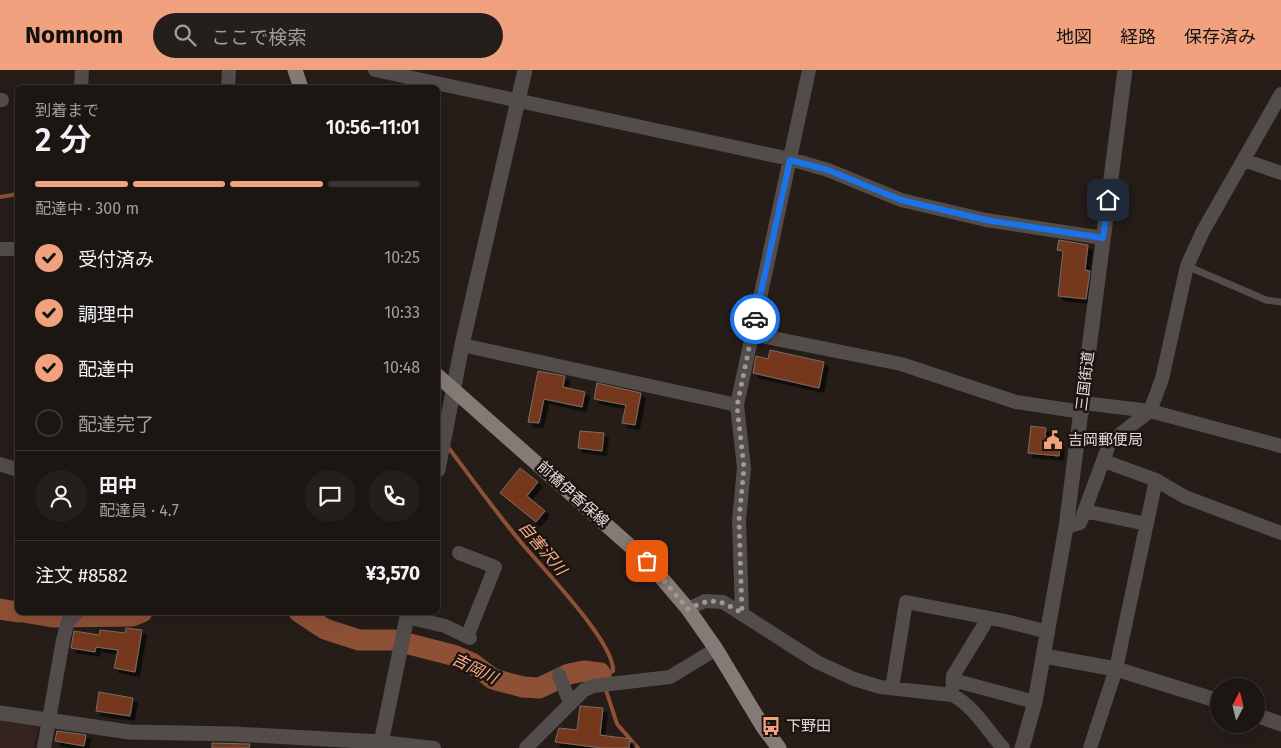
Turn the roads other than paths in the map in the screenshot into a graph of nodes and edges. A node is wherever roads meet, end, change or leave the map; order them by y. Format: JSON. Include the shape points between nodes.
{"nodes":[{"id":1,"x":82,"y":70,"type":"edge"},
{"id":2,"x":229,"y":70,"type":"edge"},
{"id":3,"x":295,"y":70,"type":"edge"},
{"id":4,"x":375,"y":70,"type":"edge"},
{"id":5,"x":524,"y":70,"type":"edge"},
{"id":6,"x":809,"y":70,"type":"edge"},
{"id":7,"x":1125,"y":70,"type":"edge"},
{"id":8,"x":81,"y":85,"type":"edge"},
{"id":9,"x":228,"y":85,"type":"edge"},
{"id":10,"x":300,"y":85,"type":"edge"},
{"id":11,"x":1281,"y":94,"type":"edge"},
{"id":12,"x":518,"y":101,"type":"junction"},
{"id":13,"x":790,"y":160,"type":"junction"},
{"id":14,"x":1244,"y":160,"type":"junction"},
{"id":15,"x":1281,"y":173,"type":"edge"},
{"id":16,"x":1103,"y":238,"type":"junction"},
{"id":17,"x":0,"y":249,"type":"edge"},
{"id":18,"x":15,"y":249,"type":"edge"},
{"id":19,"x":1187,"y":266,"type":"junction"},
{"id":20,"x":1281,"y":302,"type":"edge"},
{"id":21,"x":752,"y":334,"type":"junction"},
{"id":22,"x":462,"y":345,"type":"junction"},
{"id":23,"x":440,"y":378,"type":"edge"},
{"id":24,"x":454,"y":391,"type":"junction"},
{"id":25,"x":737,"y":406,"type":"junction"},
{"id":26,"x":1082,"y":408,"type":"junction"},
{"id":27,"x":1150,"y":411,"type":"junction"},
{"id":28,"x":1281,"y":446,"type":"edge"},
{"id":29,"x":440,"y":460,"type":"edge"},
{"id":30,"x":1104,"y":461,"type":"junction"},
{"id":31,"x":0,"y":464,"type":"edge"},
{"id":32,"x":15,"y":469,"type":"edge"},
{"id":33,"x":1156,"y":480,"type":"junction"},
{"id":34,"x":1084,"y":511,"type":"junction"},
{"id":35,"x":1147,"y":524,"type":"junction"},
{"id":36,"x":1066,"y":527,"type":"junction"},
{"id":37,"x":1281,"y":533,"type":"edge"},
{"id":38,"x":458,"y":553,"type":"dead end"},
{"id":39,"x":688,"y":609,"type":"junction"},
{"id":40,"x":742,"y":613,"type":"junction"},
{"id":41,"x":73,"y":617,"type":"edge"},
{"id":42,"x":985,"y":617,"type":"junction"},
{"id":43,"x":407,"y":619,"type":"edge"},
{"id":44,"x":1048,"y":632,"type":"junction"},
{"id":45,"x":716,"y":649,"type":"junction"},
{"id":46,"x":1044,"y":656,"type":"junction"},
{"id":47,"x":1116,"y":669,"type":"junction"},
{"id":48,"x":953,"y":680,"type":"junction"},
{"id":49,"x":561,"y":681,"type":"dead end"},
{"id":50,"x":892,"y":688,"type":"junction"},
{"id":51,"x":952,"y":696,"type":"junction"},
{"id":52,"x":1210,"y":699,"type":"edge"},
{"id":53,"x":1035,"y":702,"type":"junction"},
{"id":54,"x":570,"y":703,"type":"junction"},
{"id":55,"x":0,"y":713,"type":"edge"},
{"id":56,"x":1265,"y":718,"type":"edge"},
{"id":57,"x":48,"y":720,"type":"junction"},
{"id":58,"x":1281,"y":724,"type":"edge"},
{"id":59,"x":381,"y":745,"type":"edge"},
{"id":60,"x":44,"y":748,"type":"edge"},
{"id":61,"x":434,"y":748,"type":"edge"},
{"id":62,"x":526,"y":748,"type":"edge"},
{"id":63,"x":779,"y":748,"type":"edge"},
{"id":64,"x":1003,"y":748,"type":"edge"},
{"id":65,"x":1022,"y":748,"type":"edge"},
{"id":66,"x":1090,"y":748,"type":"edge"}],
"edges":[{"from":1,"to":8,"type":"street"},
{"from":2,"to":9,"type":"street"},
{"from":3,"to":10,"type":"main road"},
{"from":4,"to":12,"type":"street"},
{"from":5,"to":12,"type":"street"},
{"from":6,"to":13,"type":"street"},
{"from":7,"to":16,"type":"street","name":"三国街道"},
{"from":11,"to":14,"type":"street"},
{"from":12,"to":13,"type":"street"},
{"from":12,"to":22,"type":"street"},
{"from":13,"to":16,"type":"street","via":[[828,170],[901,200],[986,220]]},
{"from":13,"to":21,"type":"street"},
{"from":14,"to":15,"type":"street"},
{"from":14,"to":19,"type":"street","via":[[1203,230]]},
{"from":16,"to":26,"type":"street","name":"三国街道"},
{"from":17,"to":18,"type":"street"},
{"from":19,"to":20,"type":"lane","via":[[1266,300]]},
{"from":19,"to":27,"type":"street","via":[[1162,379]]},
{"from":21,"to":25,"type":"street"},
{"from":21,"to":26,"type":"street","via":[[900,364],[1016,402]]},
{"from":22,"to":24,"type":"street"},
{"from":22,"to":25,"type":"street"},
{"from":23,"to":24,"type":"main road","name":"前橋伊香保線"},
{"from":24,"to":29,"type":"street"},
{"from":24,"to":39,"type":"main road","name":"前橋伊香保線","via":[[647,561]]},
{"from":25,"to":40,"type":"street","via":[[744,468],[739,520]]},
{"from":26,"to":27,"type":"street"},
{"from":26,"to":36,"type":"street","name":"三国街道"},
{"from":27,"to":28,"type":"street"},
{"from":27,"to":30,"type":"street","via":[[1110,442]]},
{"from":30,"to":33,"type":"street"},
{"from":30,"to":34,"type":"street"},
{"from":31,"to":32,"type":"street"},
{"from":33,"to":35,"type":"street"},
{"from":33,"to":37,"type":"street","via":[[1185,497]]},
{"from":34,"to":35,"type":"street"},
{"from":34,"to":36,"type":"street","via":[[1080,523]]},
{"from":35,"to":47,"type":"street"},
{"from":36,"to":44,"type":"street","name":"三国街道"},
{"from":38,"to":43,"type":"street","via":[[495,567],[468,638],[446,626]]},
{"from":39,"to":40,"type":"street","via":[[713,600]]},
{"from":39,"to":45,"type":"main road","name":"前橋伊香保線"},
{"from":40,"to":50,"type":"street","via":[[817,662],[854,679]]},
{"from":41,"to":57,"type":"street"},
{"from":42,"to":44,"type":"street"},
{"from":42,"to":48,"type":"street","via":[[984,625]]},
{"from":42,"to":50,"type":"street","via":[[906,602]]},
{"from":43,"to":59,"type":"street"},
{"from":44,"to":46,"type":"street","name":"三国街道"},
{"from":45,"to":54,"type":"street","via":[[670,677],[593,686]]},
{"from":45,"to":63,"type":"main road","name":"前橋伊香保線","via":[[762,727]]},
{"from":46,"to":47,"type":"street"},
{"from":46,"to":53,"type":"street","name":"三国街道"},
{"from":47,"to":52,"type":"street"},
{"from":47,"to":66,"type":"street"},
{"from":48,"to":51,"type":"street"},
{"from":48,"to":53,"type":"street"},
{"from":49,"to":54,"type":"street"},
{"from":50,"to":51,"type":"street"},
{"from":51,"to":64,"type":"street","via":[[973,712]]},
{"from":53,"to":65,"type":"street","name":"三国街道"},
{"from":54,"to":62,"type":"street"},
{"from":55,"to":57,"type":"street"},
{"from":56,"to":58,"type":"street"},
{"from":57,"to":59,"type":"street","via":[[129,732],[234,734]]},
{"from":57,"to":60,"type":"street"},
{"from":59,"to":61,"type":"street"}]}
